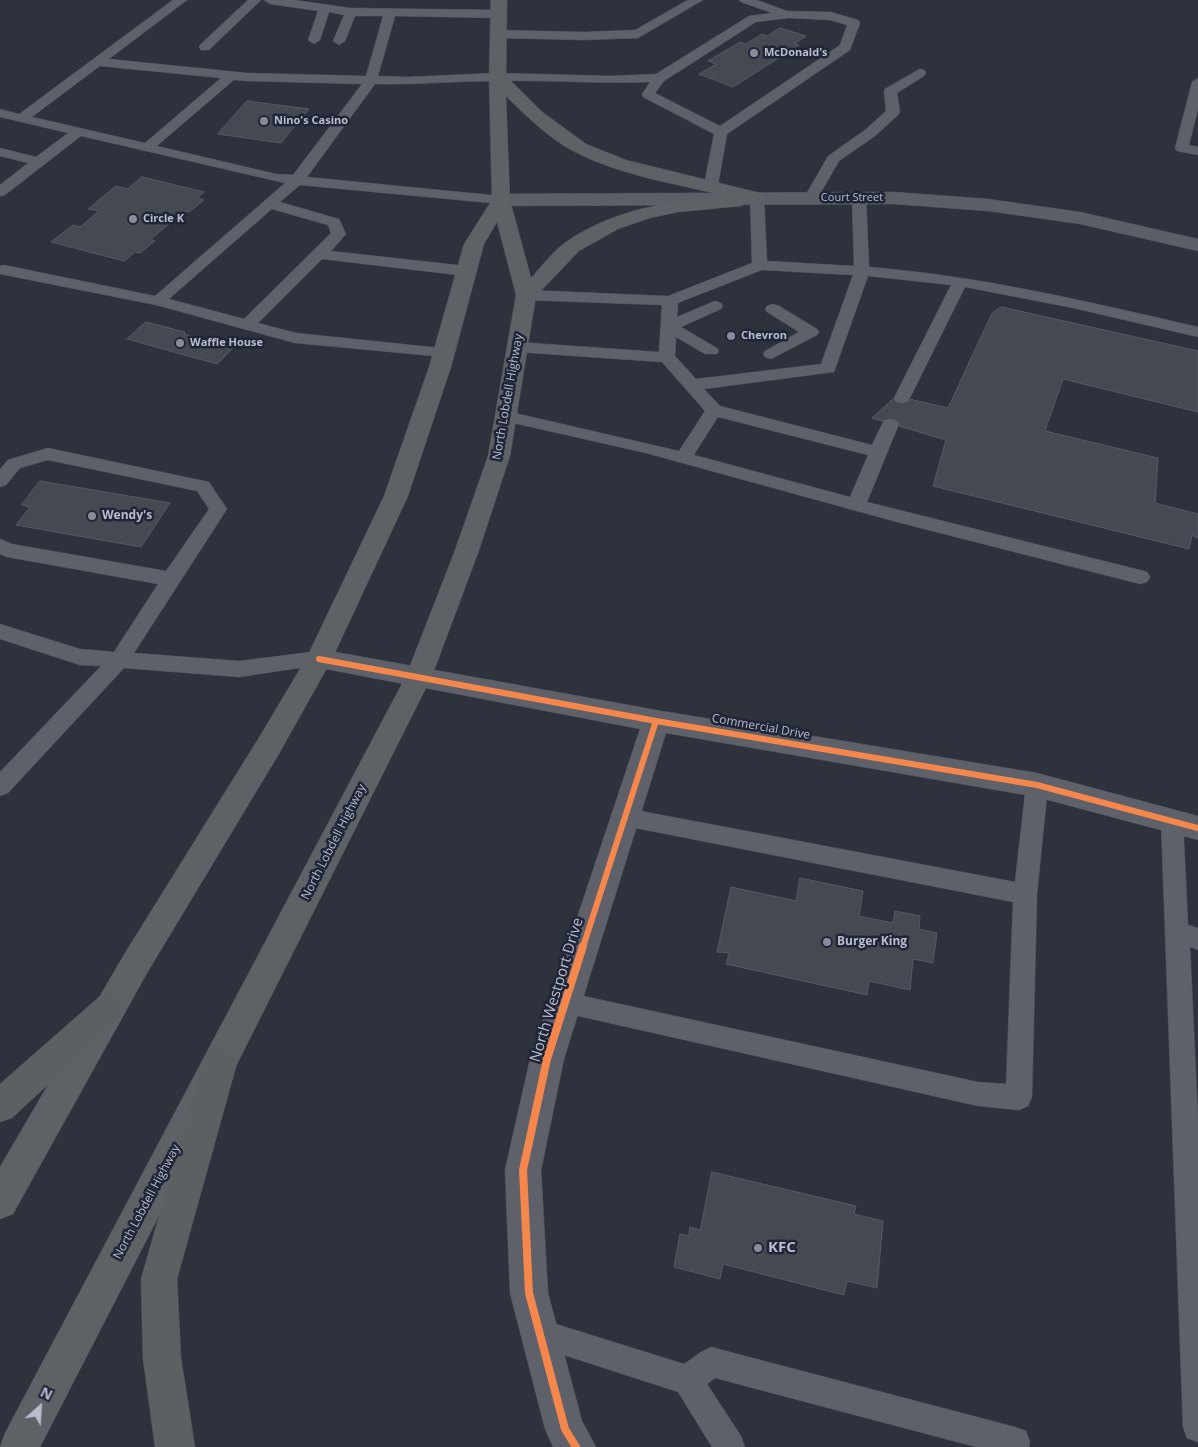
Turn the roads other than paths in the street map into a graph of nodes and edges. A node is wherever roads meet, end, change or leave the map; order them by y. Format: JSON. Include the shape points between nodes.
{"nodes":[{"id":1,"x":181,"y":0,"type":"edge"},
{"id":2,"x":255,"y":0,"type":"edge"},
{"id":3,"x":270,"y":0,"type":"edge"},
{"id":4,"x":697,"y":0,"type":"edge"},
{"id":5,"x":744,"y":0,"type":"edge"},
{"id":6,"x":499,"y":7,"type":"edge"},
{"id":7,"x":324,"y":9,"type":"junction"},
{"id":8,"x":351,"y":12,"type":"junction"},
{"id":9,"x":390,"y":12,"type":"junction"},
{"id":10,"x":789,"y":14,"type":"junction"},
{"id":11,"x":498,"y":34,"type":"junction"},
{"id":12,"x":314,"y":40,"type":"dead end"},
{"id":13,"x":339,"y":41,"type":"dead end"},
{"id":14,"x":205,"y":47,"type":"dead end"},
{"id":15,"x":192,"y":58,"type":"dead end"},
{"id":16,"x":98,"y":62,"type":"junction"},
{"id":17,"x":338,"y":63,"type":"dead end"},
{"id":18,"x":309,"y":64,"type":"dead end"},
{"id":19,"x":181,"y":70,"type":"junction"},
{"id":20,"x":920,"y":73,"type":"dead end"},
{"id":21,"x":232,"y":75,"type":"junction"},
{"id":22,"x":497,"y":77,"type":"junction"},
{"id":23,"x":306,"y":78,"type":"junction"},
{"id":24,"x":659,"y":78,"type":"junction"},
{"id":25,"x":339,"y":79,"type":"junction"},
{"id":26,"x":371,"y":80,"type":"junction"},
{"id":27,"x":612,"y":80,"type":"junction"},
{"id":28,"x":1198,"y":82,"type":"edge"},
{"id":29,"x":648,"y":94,"type":"junction"},
{"id":30,"x":0,"y":113,"type":"edge"},
{"id":31,"x":22,"y":118,"type":"junction"},
{"id":32,"x":79,"y":131,"type":"junction"},
{"id":33,"x":721,"y":132,"type":"junction"},
{"id":34,"x":148,"y":147,"type":"junction"},
{"id":35,"x":1198,"y":151,"type":"edge"},
{"id":36,"x":0,"y":152,"type":"edge"},
{"id":37,"x":39,"y":162,"type":"junction"},
{"id":38,"x":297,"y":180,"type":"junction"},
{"id":39,"x":711,"y":185,"type":"junction"},
{"id":40,"x":1,"y":190,"type":"edge"},
{"id":41,"x":757,"y":198,"type":"junction"},
{"id":42,"x":811,"y":198,"type":"junction"},
{"id":43,"x":859,"y":198,"type":"junction"},
{"id":44,"x":501,"y":200,"type":"junction"},
{"id":45,"x":269,"y":204,"type":"junction"},
{"id":46,"x":1198,"y":245,"type":"edge"},
{"id":47,"x":319,"y":254,"type":"junction"},
{"id":48,"x":760,"y":265,"type":"junction"},
{"id":49,"x":4,"y":270,"type":"dead end"},
{"id":50,"x":466,"y":271,"type":"junction"},
{"id":51,"x":862,"y":271,"type":"junction"},
{"id":52,"x":960,"y":282,"type":"junction"},
{"id":53,"x":526,"y":295,"type":"junction"},
{"id":54,"x":158,"y":301,"type":"junction"},
{"id":55,"x":670,"y":301,"type":"junction"},
{"id":56,"x":715,"y":306,"type":"dead end"},
{"id":57,"x":773,"y":309,"type":"dead end"},
{"id":58,"x":247,"y":325,"type":"junction"},
{"id":59,"x":669,"y":326,"type":"junction"},
{"id":60,"x":811,"y":332,"type":"junction"},
{"id":61,"x":1198,"y":332,"type":"edge"},
{"id":62,"x":841,"y":333,"type":"junction"},
{"id":63,"x":517,"y":346,"type":"junction"},
{"id":64,"x":711,"y":351,"type":"dead end"},
{"id":65,"x":444,"y":352,"type":"junction"},
{"id":66,"x":771,"y":354,"type":"dead end"},
{"id":67,"x":667,"y":357,"type":"junction"},
{"id":68,"x":692,"y":385,"type":"junction"},
{"id":69,"x":902,"y":398,"type":"dead end"},
{"id":70,"x":714,"y":410,"type":"junction"},
{"id":71,"x":506,"y":416,"type":"junction"},
{"id":72,"x":890,"y":424,"type":"dead end"},
{"id":73,"x":878,"y":452,"type":"junction"},
{"id":74,"x":683,"y":458,"type":"junction"},
{"id":75,"x":0,"y":481,"type":"edge"},
{"id":76,"x":856,"y":505,"type":"junction"},
{"id":77,"x":0,"y":546,"type":"edge"},
{"id":78,"x":1140,"y":577,"type":"dead end"},
{"id":79,"x":171,"y":580,"type":"junction"},
{"id":80,"x":0,"y":631,"type":"edge"},
{"id":81,"x":120,"y":659,"type":"junction"},
{"id":82,"x":319,"y":659,"type":"junction"},
{"id":83,"x":419,"y":676,"type":"junction"},
{"id":84,"x":656,"y":721,"type":"junction"},
{"id":85,"x":1037,"y":785,"type":"junction"},
{"id":86,"x":0,"y":787,"type":"edge"},
{"id":87,"x":625,"y":817,"type":"junction"},
{"id":88,"x":1172,"y":820,"type":"junction"},
{"id":89,"x":1198,"y":828,"type":"edge"},
{"id":90,"x":1025,"y":894,"type":"junction"},
{"id":91,"x":1187,"y":935,"type":"edge"},
{"id":92,"x":565,"y":1003,"type":"junction"},
{"id":93,"x":110,"y":1007,"type":"junction"},
{"id":94,"x":220,"y":1063,"type":"junction"},
{"id":95,"x":0,"y":1106,"type":"edge"},
{"id":96,"x":0,"y":1201,"type":"edge"},
{"id":97,"x":1193,"y":1210,"type":"edge"},
{"id":98,"x":540,"y":1334,"type":"junction"},
{"id":99,"x":688,"y":1380,"type":"junction"},
{"id":100,"x":1198,"y":1427,"type":"edge"},
{"id":101,"x":1015,"y":1444,"type":"edge"},
{"id":102,"x":19,"y":1447,"type":"edge"},
{"id":103,"x":175,"y":1447,"type":"edge"},
{"id":104,"x":576,"y":1447,"type":"edge"},
{"id":105,"x":730,"y":1447,"type":"edge"}],
"edges":[{"from":1,"to":16,"type":"lane"},
{"from":2,"to":14,"type":"lane"},
{"from":3,"to":7,"type":"lane"},
{"from":4,"to":11,"type":"lane","via":[[638,34]]},
{"from":5,"to":10,"type":"lane"},
{"from":6,"to":9,"type":"lane"},
{"from":6,"to":11,"type":"highway","name":"North Lobdell Highway"},
{"from":7,"to":8,"type":"lane"},
{"from":7,"to":12,"type":"lane"},
{"from":8,"to":9,"type":"lane"},
{"from":8,"to":13,"type":"lane"},
{"from":9,"to":26,"type":"lane"},
{"from":10,"to":24,"type":"lane","via":[[753,19]]},
{"from":10,"to":33,"type":"lane","via":[[831,16],[854,23],[846,47]]},
{"from":11,"to":22,"type":"highway","name":"North Lobdell Highway"},
{"from":15,"to":19,"type":"lane"},
{"from":16,"to":19,"type":"lane"},
{"from":16,"to":31,"type":"lane"},
{"from":17,"to":25,"type":"lane"},
{"from":18,"to":23,"type":"lane"},
{"from":19,"to":21,"type":"lane"},
{"from":20,"to":42,"type":"lane","via":[[890,92],[893,112],[870,133],[832,159]]},
{"from":21,"to":23,"type":"lane"},
{"from":21,"to":34,"type":"lane"},
{"from":22,"to":26,"type":"lane"},
{"from":22,"to":27,"type":"lane"},
{"from":22,"to":39,"type":"highway","via":[[535,115],[580,148],[620,164]]},
{"from":22,"to":44,"type":"highway","name":"North Lobdell Highway"},
{"from":23,"to":25,"type":"lane"},
{"from":24,"to":27,"type":"lane"},
{"from":24,"to":29,"type":"lane"},
{"from":25,"to":26,"type":"lane"},
{"from":26,"to":38,"type":"lane"},
{"from":27,"to":29,"type":"lane"},
{"from":28,"to":35,"type":"lane","via":[[1182,148]]},
{"from":29,"to":33,"type":"lane"},
{"from":30,"to":31,"type":"lane"},
{"from":31,"to":32,"type":"lane"},
{"from":32,"to":34,"type":"lane"},
{"from":32,"to":37,"type":"lane"},
{"from":33,"to":39,"type":"lane"},
{"from":34,"to":38,"type":"lane","via":[[276,178]]},
{"from":36,"to":37,"type":"lane"},
{"from":37,"to":40,"type":"lane"},
{"from":38,"to":44,"type":"lane"},
{"from":38,"to":45,"type":"lane"},
{"from":39,"to":41,"type":"highway"},
{"from":41,"to":42,"type":"main road","name":"Court Street"},
{"from":41,"to":44,"type":"main road","name":"Court Street"},
{"from":41,"to":48,"type":"lane"},
{"from":41,"to":53,"type":"highway","via":[[678,206],[645,213],[611,226],[572,247]]},
{"from":42,"to":43,"type":"main road","name":"Court Street"},
{"from":43,"to":46,"type":"main road","name":"Court Street","via":[[988,205],[1080,218]]},
{"from":43,"to":51,"type":"lane"},
{"from":44,"to":50,"type":"highway","via":[[474,244]]},
{"from":44,"to":53,"type":"highway","name":"North Lobdell Highway"},
{"from":45,"to":47,"type":"lane","via":[[334,222],[339,234]]},
{"from":45,"to":54,"type":"lane"},
{"from":47,"to":50,"type":"lane"},
{"from":47,"to":58,"type":"lane"},
{"from":48,"to":51,"type":"lane"},
{"from":48,"to":55,"type":"lane"},
{"from":49,"to":54,"type":"lane"},
{"from":50,"to":65,"type":"highway"},
{"from":51,"to":52,"type":"lane","via":[[912,274]]},
{"from":51,"to":62,"type":"lane"},
{"from":52,"to":61,"type":"lane","via":[[1028,292]]},
{"from":52,"to":69,"type":"lane"},
{"from":53,"to":55,"type":"lane"},
{"from":53,"to":63,"type":"highway","name":"North Lobdell Highway"},
{"from":54,"to":58,"type":"lane"},
{"from":55,"to":59,"type":"lane"},
{"from":56,"to":59,"type":"lane"},
{"from":57,"to":60,"type":"lane"},
{"from":58,"to":65,"type":"lane","via":[[295,338]]},
{"from":59,"to":64,"type":"lane"},
{"from":59,"to":67,"type":"lane"},
{"from":60,"to":62,"type":"lane"},
{"from":60,"to":66,"type":"lane"},
{"from":62,"to":68,"type":"lane","via":[[828,368]]},
{"from":63,"to":67,"type":"lane"},
{"from":63,"to":71,"type":"highway","name":"North Lobdell Highway"},
{"from":65,"to":82,"type":"highway","via":[[396,496]]},
{"from":67,"to":68,"type":"lane"},
{"from":68,"to":70,"type":"lane"},
{"from":70,"to":73,"type":"lane"},
{"from":70,"to":74,"type":"lane"},
{"from":71,"to":74,"type":"lane"},
{"from":71,"to":83,"type":"highway","name":"North Lobdell Highway","via":[[496,465]]},
{"from":72,"to":73,"type":"lane"},
{"from":73,"to":76,"type":"lane"},
{"from":74,"to":76,"type":"lane"},
{"from":75,"to":79,"type":"lane","via":[[14,464],[48,454],[203,486],[218,509]]},
{"from":76,"to":78,"type":"lane"},
{"from":77,"to":79,"type":"lane","via":[[7,550]]},
{"from":79,"to":81,"type":"lane"},
{"from":80,"to":81,"type":"lane","via":[[80,657]]},
{"from":81,"to":82,"type":"lane","via":[[239,669]]},
{"from":81,"to":86,"type":"lane"},
{"from":82,"to":83,"type":"street","name":"Commercial Drive"},
{"from":82,"to":93,"type":"highway"},
{"from":83,"to":84,"type":"street","name":"Commercial Drive"},
{"from":83,"to":94,"type":"highway","name":"North Lobdell Highway"},
{"from":84,"to":85,"type":"street","name":"Commercial Drive"},
{"from":84,"to":87,"type":"street","name":"North Westport Drive"},
{"from":85,"to":88,"type":"street","name":"Commercial Drive"},
{"from":85,"to":90,"type":"lane"},
{"from":87,"to":90,"type":"lane"},
{"from":87,"to":92,"type":"street","name":"North Westport Drive"},
{"from":88,"to":89,"type":"street","name":"Commercial Drive"},
{"from":88,"to":91,"type":"lane"},
{"from":90,"to":92,"type":"lane","via":[[1019,1097],[978,1094]]},
{"from":91,"to":97,"type":"lane"},
{"from":92,"to":98,"type":"street","name":"North Westport Drive","via":[[547,1059],[523,1170],[529,1293]]},
{"from":93,"to":95,"type":"highway"},
{"from":93,"to":96,"type":"highway"},
{"from":94,"to":102,"type":"highway","name":"North Lobdell Highway"},
{"from":94,"to":103,"type":"highway","via":[[159,1279],[162,1358]]},
{"from":97,"to":100,"type":"lane"},
{"from":98,"to":99,"type":"lane"},
{"from":98,"to":104,"type":"street","name":"North Westport Drive","via":[[565,1429]]},
{"from":99,"to":101,"type":"lane","via":[[711,1362]]},
{"from":99,"to":105,"type":"lane"}]}
